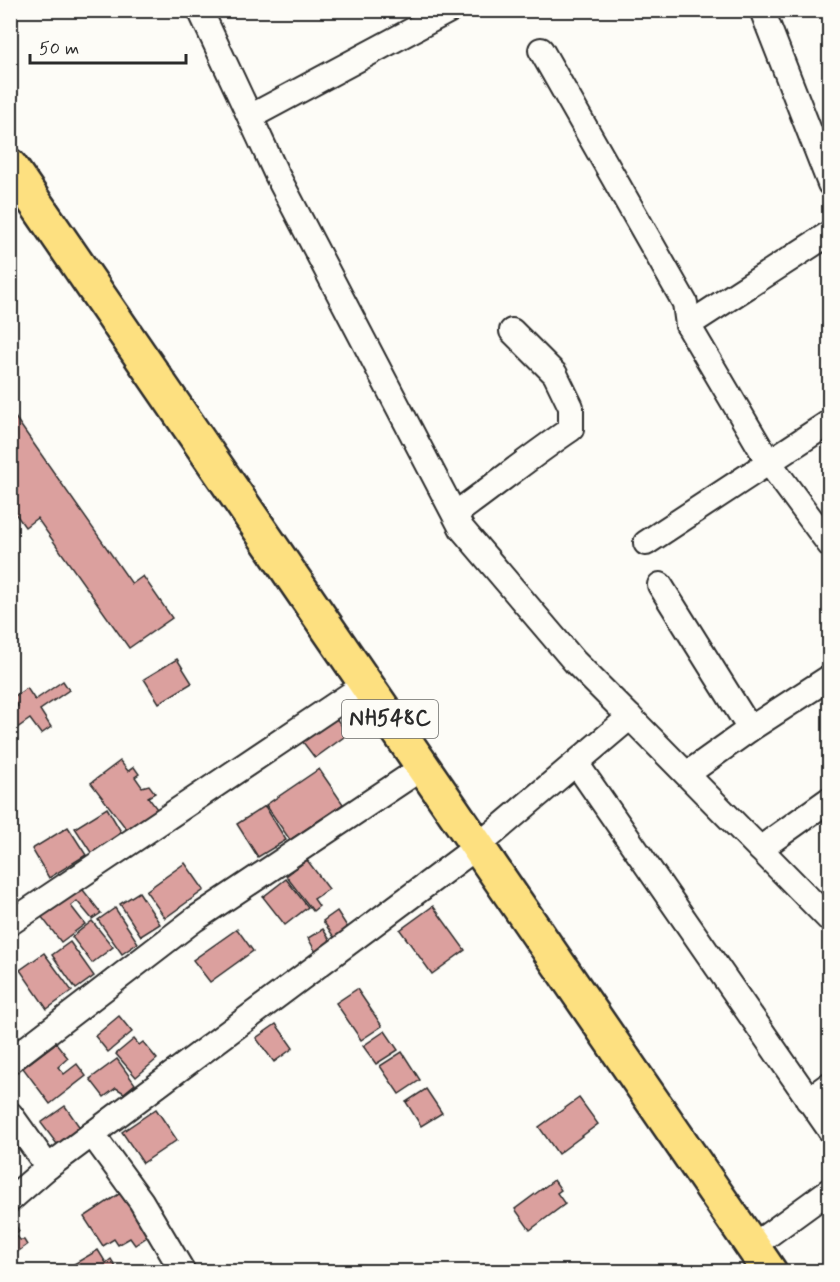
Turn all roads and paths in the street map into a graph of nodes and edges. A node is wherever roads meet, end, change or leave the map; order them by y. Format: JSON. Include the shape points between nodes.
{"nodes":[{"id":1,"x":200,"y":10,"type":"edge"},
{"id":2,"x":450,"y":10,"type":"edge"},
{"id":3,"x":762,"y":10,"type":"edge"},
{"id":4,"x":541,"y":50,"type":"dead end"},
{"id":5,"x":250,"y":117,"type":"junction"},
{"id":6,"x":10,"y":166,"type":"edge"},
{"id":7,"x":830,"y":184,"type":"edge"},
{"id":8,"x":830,"y":233,"type":"edge"},
{"id":9,"x":687,"y":325,"type":"junction"},
{"id":10,"x":512,"y":331,"type":"dead end"},
{"id":11,"x":830,"y":423,"type":"edge"},
{"id":12,"x":768,"y":461,"type":"junction"},
{"id":13,"x":455,"y":514,"type":"junction"},
{"id":14,"x":646,"y":543,"type":"dead end"},
{"id":15,"x":830,"y":545,"type":"edge"},
{"id":16,"x":660,"y":585,"type":"dead end"},
{"id":17,"x":830,"y":677,"type":"edge"},
{"id":18,"x":366,"y":684,"type":"junction"},
{"id":19,"x":630,"y":717,"type":"junction"},
{"id":20,"x":750,"y":729,"type":"junction"},
{"id":21,"x":576,"y":763,"type":"junction"},
{"id":22,"x":423,"y":766,"type":"junction"},
{"id":23,"x":687,"y":774,"type":"junction"},
{"id":24,"x":830,"y":799,"type":"edge"},
{"id":25,"x":477,"y":846,"type":"junction"},
{"id":26,"x":760,"y":849,"type":"junction"},
{"id":27,"x":830,"y":920,"type":"edge"},
{"id":28,"x":10,"y":923,"type":"edge"},
{"id":29,"x":10,"y":1061,"type":"edge"},
{"id":30,"x":830,"y":1084,"type":"edge"},
{"id":31,"x":808,"y":1100,"type":"junction"},
{"id":32,"x":10,"y":1113,"type":"edge"},
{"id":33,"x":830,"y":1130,"type":"edge"},
{"id":34,"x":92,"y":1134,"type":"junction"},
{"id":35,"x":48,"y":1167,"type":"junction"},
{"id":36,"x":830,"y":1190,"type":"edge"},
{"id":37,"x":10,"y":1200,"type":"edge"},
{"id":38,"x":762,"y":1259,"type":"edge"},
{"id":39,"x":183,"y":1272,"type":"edge"}],
"edges":[{"from":1,"to":5,"type":"street"},
{"from":2,"to":5,"type":"street"},
{"from":3,"to":7,"type":"street"},
{"from":4,"to":9,"type":"street","via":[[685,303]]},
{"from":5,"to":13,"type":"street"},
{"from":6,"to":18,"type":"highway","number":"NH548C"},
{"from":8,"to":9,"type":"street"},
{"from":9,"to":12,"type":"street"},
{"from":10,"to":13,"type":"street","via":[[555,374],[571,407],[570,429]]},
{"from":11,"to":12,"type":"street"},
{"from":12,"to":14,"type":"street"},
{"from":12,"to":15,"type":"street"},
{"from":13,"to":19,"type":"street","via":[[462,528],[575,662]]},
{"from":16,"to":20,"type":"street"},
{"from":17,"to":20,"type":"street"},
{"from":18,"to":22,"type":"highway","number":"NH548C"},
{"from":18,"to":28,"type":"street"},
{"from":19,"to":21,"type":"street"},
{"from":19,"to":23,"type":"street"},
{"from":20,"to":23,"type":"street"},
{"from":21,"to":25,"type":"street"},
{"from":21,"to":31,"type":"street"},
{"from":22,"to":25,"type":"highway","number":"NH548C"},
{"from":22,"to":29,"type":"street","via":[[195,919]]},
{"from":23,"to":26,"type":"street"},
{"from":24,"to":26,"type":"street"},
{"from":25,"to":34,"type":"street"},
{"from":25,"to":38,"type":"highway","number":"NH548C"},
{"from":26,"to":27,"type":"street"},
{"from":30,"to":31,"type":"street"},
{"from":31,"to":33,"type":"street"},
{"from":32,"to":35,"type":"street"},
{"from":34,"to":35,"type":"street"},
{"from":34,"to":39,"type":"street","via":[[141,1202]]},
{"from":35,"to":37,"type":"street"},
{"from":36,"to":38,"type":"street"}]}
